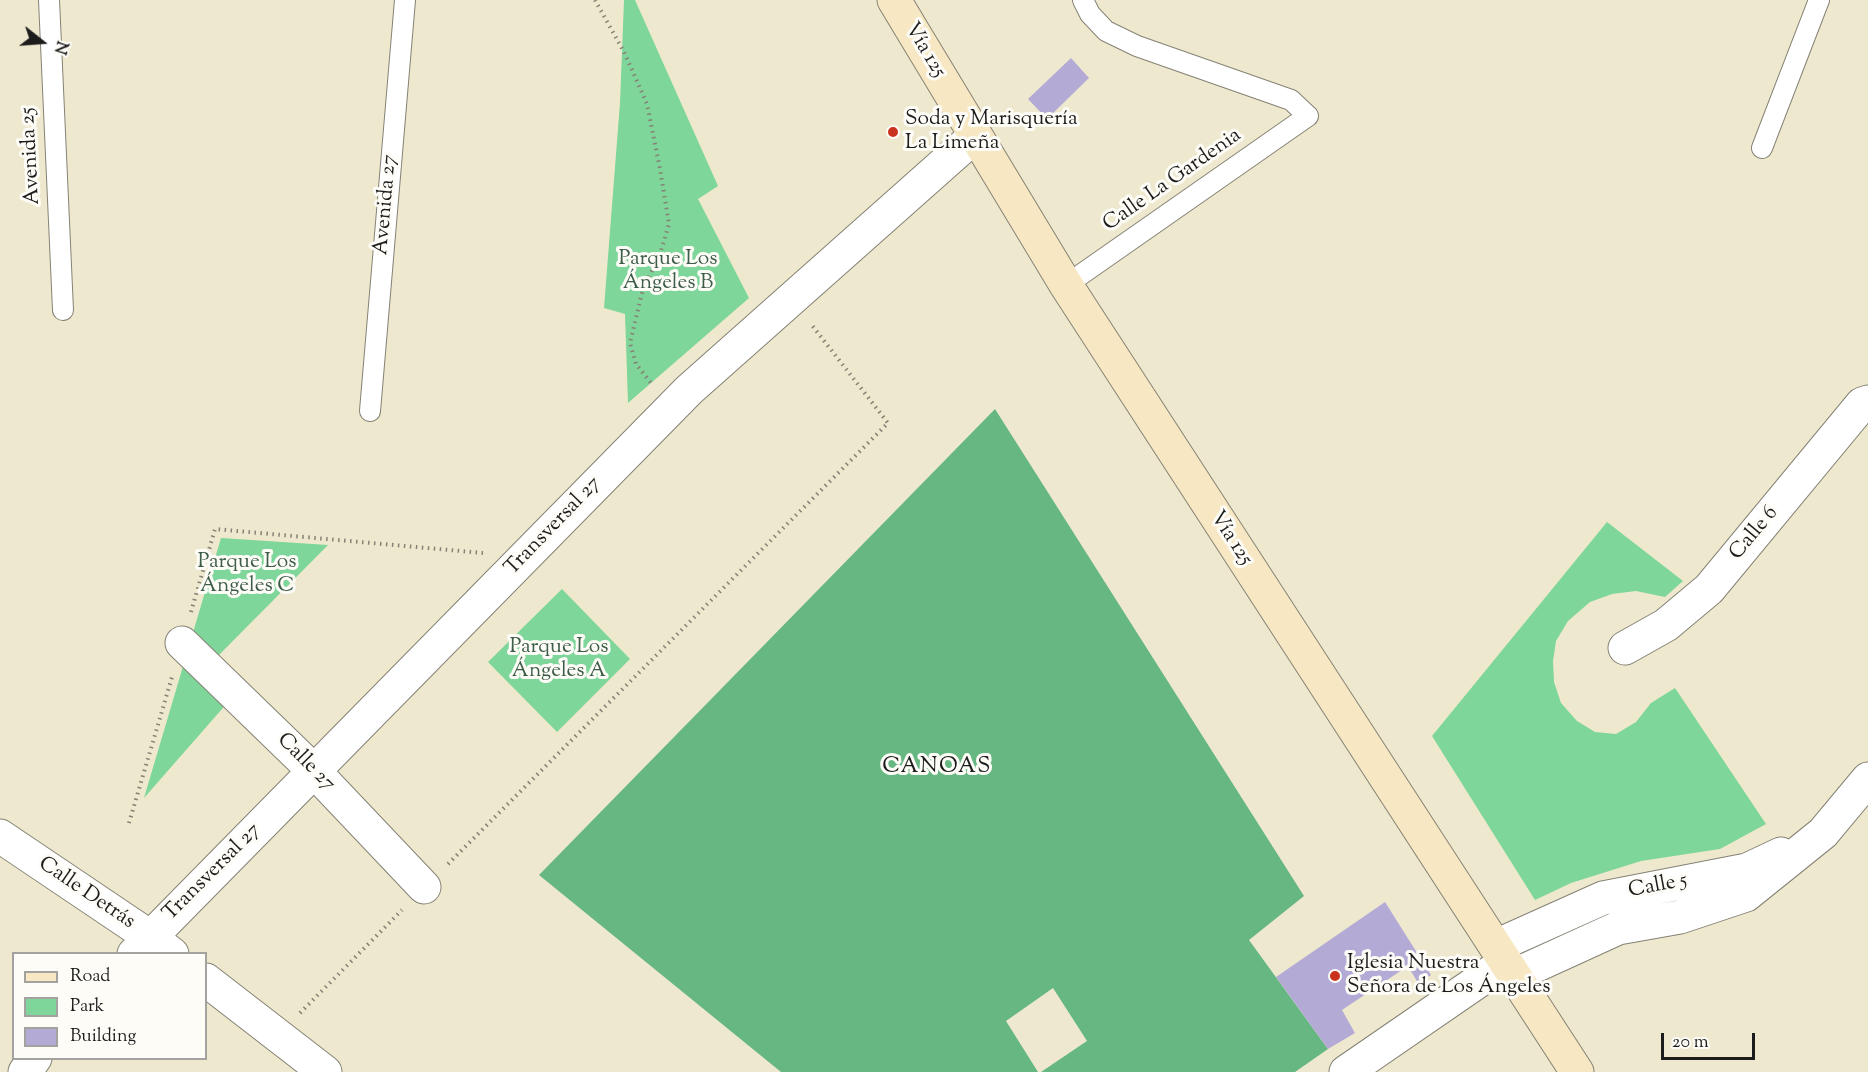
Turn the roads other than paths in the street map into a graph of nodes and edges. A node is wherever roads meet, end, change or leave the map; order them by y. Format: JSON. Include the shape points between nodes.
{"nodes":[{"id":1,"x":49,"y":0,"type":"edge"},
{"id":2,"x":405,"y":0,"type":"edge"},
{"id":3,"x":894,"y":0,"type":"edge"},
{"id":4,"x":1083,"y":0,"type":"edge"},
{"id":5,"x":1819,"y":0,"type":"edge"},
{"id":6,"x":975,"y":136,"type":"junction"},
{"id":7,"x":1762,"y":148,"type":"dead end"},
{"id":8,"x":1066,"y":285,"type":"junction"},
{"id":9,"x":63,"y":310,"type":"dead end"},
{"id":10,"x":1868,"y":402,"type":"edge"},
{"id":11,"x":370,"y":411,"type":"dead end"},
{"id":12,"x":182,"y":643,"type":"road end"},
{"id":13,"x":1625,"y":648,"type":"dead end"},
{"id":14,"x":314,"y":771,"type":"junction"},
{"id":15,"x":1868,"y":779,"type":"edge"},
{"id":16,"x":0,"y":836,"type":"edge"},
{"id":17,"x":424,"y":887,"type":"road end"},
{"id":18,"x":152,"y":948,"type":"edge"},
{"id":19,"x":1506,"y":961,"type":"junction"},
{"id":20,"x":207,"y":981,"type":"edge"},
{"id":21,"x":34,"y":1060,"type":"edge"},
{"id":22,"x":25,"y":1072,"type":"edge"},
{"id":23,"x":325,"y":1072,"type":"edge"},
{"id":24,"x":1346,"y":1072,"type":"edge"},
{"id":25,"x":1577,"y":1072,"type":"edge"}],
"edges":[{"from":1,"to":9,"type":"lane","name":"Avenida 25"},
{"from":2,"to":11,"type":"lane","name":"Avenida 27"},
{"from":3,"to":6,"type":"main road","name":"Vía 125"},
{"from":4,"to":8,"type":"lane","name":"Calle La Gardenia","via":[[1106,31],[1137,46],[1291,100],[1308,116]]},
{"from":5,"to":7,"type":"lane"},
{"from":6,"to":8,"type":"main road","name":"Vía 125"},
{"from":6,"to":14,"type":"street","name":"Transversal 27","via":[[669,409]]},
{"from":8,"to":19,"type":"main road","name":"Vía 125"},
{"from":10,"to":13,"type":"street","name":"Calle 6","via":[[1862,404],[1709,589],[1666,625]]},
{"from":12,"to":14,"type":"street","name":"Calle 27"},
{"from":14,"to":17,"type":"street","name":"Calle 27"},
{"from":14,"to":18,"type":"street","name":"Transversal 27"},
{"from":15,"to":19,"type":"street","name":"Calle 5","via":[[1823,833],[1746,895],[1680,918],[1618,928]]},
{"from":16,"to":18,"type":"street","name":"Calle Detrás"},
{"from":19,"to":24,"type":"street","name":"Calle 5"},
{"from":19,"to":25,"type":"main road","name":"Vía 125"},
{"from":20,"to":23,"type":"street"},
{"from":21,"to":22,"type":"street"}]}
